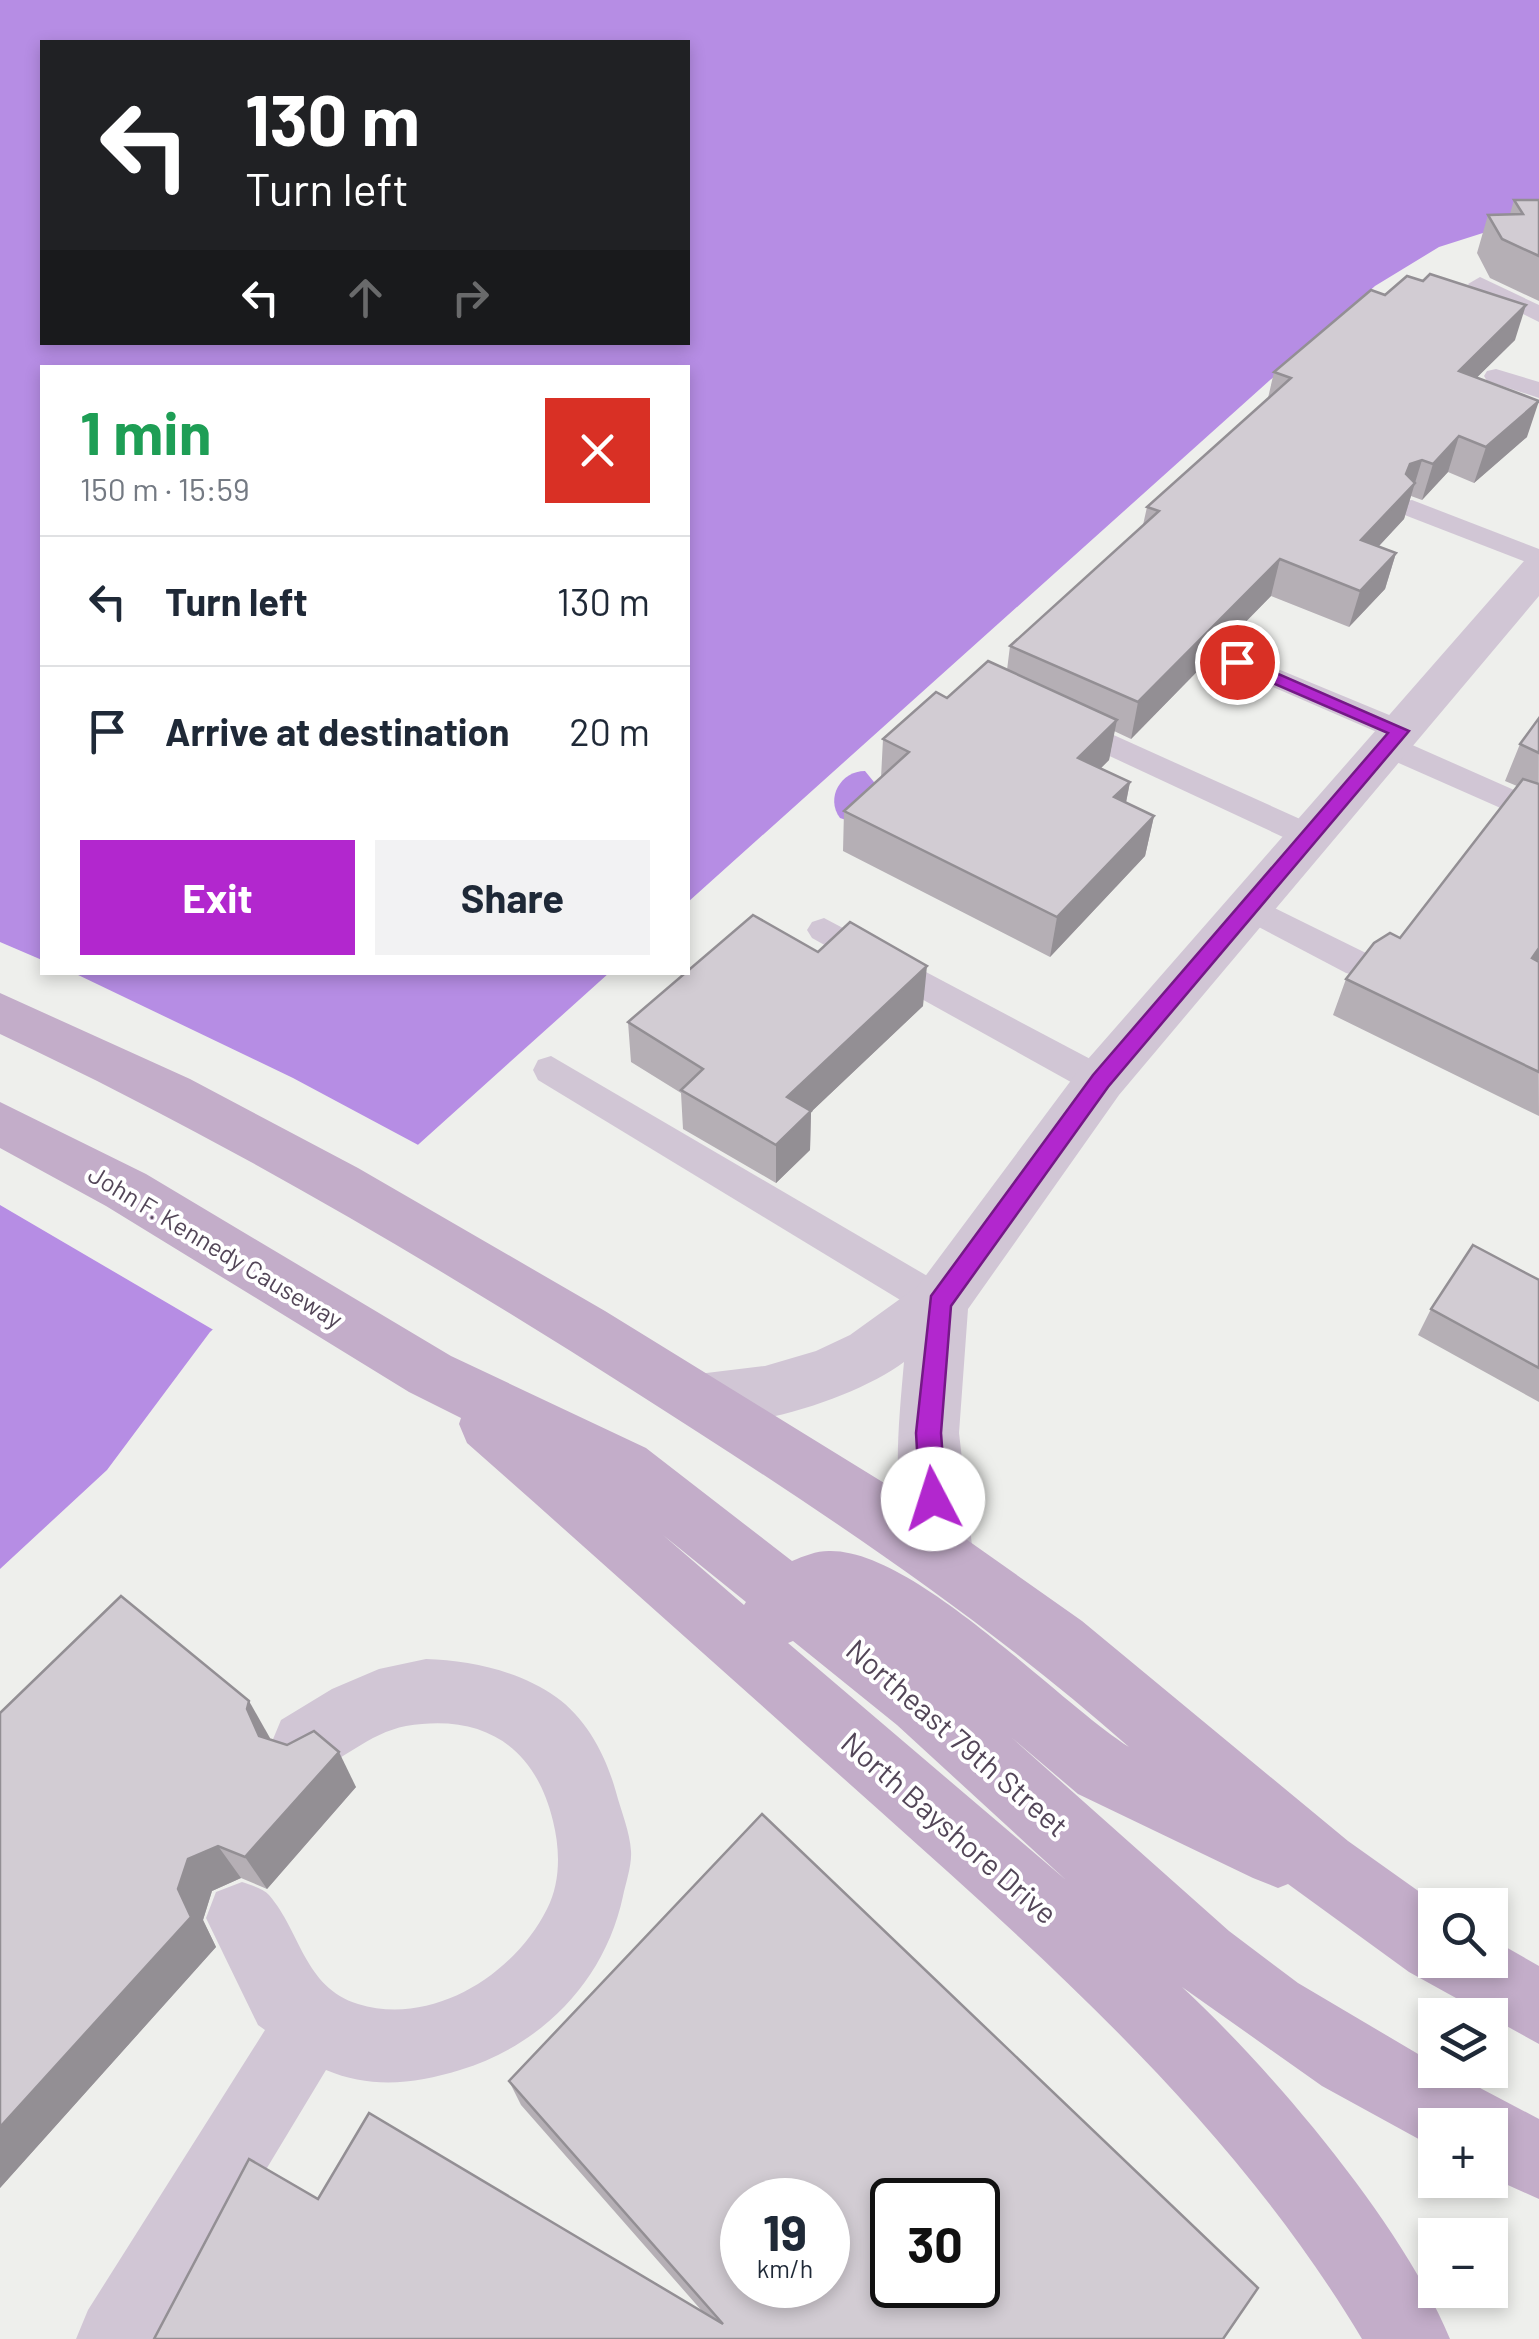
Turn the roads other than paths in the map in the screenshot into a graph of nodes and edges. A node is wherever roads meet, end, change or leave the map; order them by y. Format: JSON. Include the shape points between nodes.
{"nodes":[{"id":1,"x":1480,"y":284,"type":"dead end"},
{"id":2,"x":1539,"y":315,"type":"edge"},
{"id":3,"x":1496,"y":376,"type":"edge"},
{"id":4,"x":1539,"y":390,"type":"edge"},
{"id":5,"x":1412,"y":508,"type":"edge"},
{"id":6,"x":1539,"y":559,"type":"edge"},
{"id":7,"x":1539,"y":570,"type":"edge"},
{"id":8,"x":1237,"y":662,"type":"dead end"},
{"id":9,"x":1048,"y":715,"type":"edge"},
{"id":10,"x":1393,"y":739,"type":"junction"},
{"id":11,"x":1539,"y":814,"type":"edge"},
{"id":12,"x":1310,"y":836,"type":"junction"},
{"id":13,"x":1248,"y":907,"type":"junction"},
{"id":14,"x":824,"y":930,"type":"dead end"},
{"id":15,"x":1358,"y":964,"type":"edge"},
{"id":16,"x":0,"y":1012,"type":"edge"},
{"id":17,"x":551,"y":1070,"type":"dead end"},
{"id":18,"x":1100,"y":1081,"type":"junction"},
{"id":19,"x":0,"y":1123,"type":"edge"},
{"id":20,"x":939,"y":1303,"type":"junction"},
{"id":21,"x":430,"y":1374,"type":"joint"},
{"id":22,"x":698,"y":1400,"type":"junction"},
{"id":23,"x":941,"y":1554,"type":"junction"},
{"id":24,"x":768,"y":1622,"type":"junction"},
{"id":25,"x":305,"y":1744,"type":"edge"},
{"id":26,"x":1354,"y":1889,"type":"junction"},
{"id":27,"x":242,"y":1918,"type":"dead end"},
{"id":28,"x":1418,"y":1934,"type":"edge"},
{"id":29,"x":1489,"y":1978,"type":"edge"},
{"id":30,"x":1539,"y":2007,"type":"edge"},
{"id":31,"x":311,"y":2024,"type":"junction"},
{"id":32,"x":1439,"y":2108,"type":"edge"},
{"id":33,"x":1508,"y":2144,"type":"edge"},
{"id":34,"x":1539,"y":2160,"type":"edge"},
{"id":35,"x":117,"y":2339,"type":"edge"},
{"id":36,"x":1409,"y":2339,"type":"edge"}],
"edges":[{"from":1,"to":2,"type":"lane"},
{"from":3,"to":4,"type":"lane"},
{"from":5,"to":6,"type":"lane"},
{"from":7,"to":10,"type":"street"},
{"from":8,"to":10,"type":"lane"},
{"from":9,"to":12,"type":"lane"},
{"from":10,"to":11,"type":"lane"},
{"from":10,"to":12,"type":"street"},
{"from":12,"to":13,"type":"street"},
{"from":13,"to":15,"type":"lane"},
{"from":13,"to":18,"type":"street"},
{"from":14,"to":18,"type":"lane"},
{"from":16,"to":22,"type":"main road","via":[[202,1111],[400,1220]]},
{"from":17,"to":20,"type":"lane"},
{"from":18,"to":20,"type":"street"},
{"from":19,"to":21,"type":"main road","name":"John F. Kennedy Causeway","via":[[126,1190]]},
{"from":20,"to":22,"type":"street","via":[[871,1353],[818,1378]]},
{"from":20,"to":23,"type":"street","via":[[928,1472]]},
{"from":21,"to":24,"type":"main road","name":"Northeast 79th Street","via":[[624,1467]]},
{"from":22,"to":23,"type":"main road"},
{"from":23,"to":26,"type":"main road","via":[[1117,1689]]},
{"from":24,"to":26,"type":"main road","via":[[802,1588],[833,1580],[876,1594],[957,1650],[1102,1770]]},
{"from":24,"to":32,"type":"main road","name":"Northeast 79th Street","via":[[921,1702],[1217,1967],[1349,2059]]},
{"from":24,"to":36,"type":"main road","name":"North Bayshore Drive","via":[[1264,2130]]},
{"from":25,"to":31,"type":"street","via":[[356,1709],[412,1691],[469,1692],[521,1712],[563,1749],[589,1799],[596,1858],[582,1920],[548,1977],[496,2022],[434,2046],[369,2047]]},
{"from":26,"to":28,"type":"main road"},
{"from":27,"to":31,"type":"street","via":[[254,1960],[278,1996]]},
{"from":29,"to":30,"type":"main road"},
{"from":31,"to":35,"type":"street"},
{"from":33,"to":34,"type":"main road"}]}
